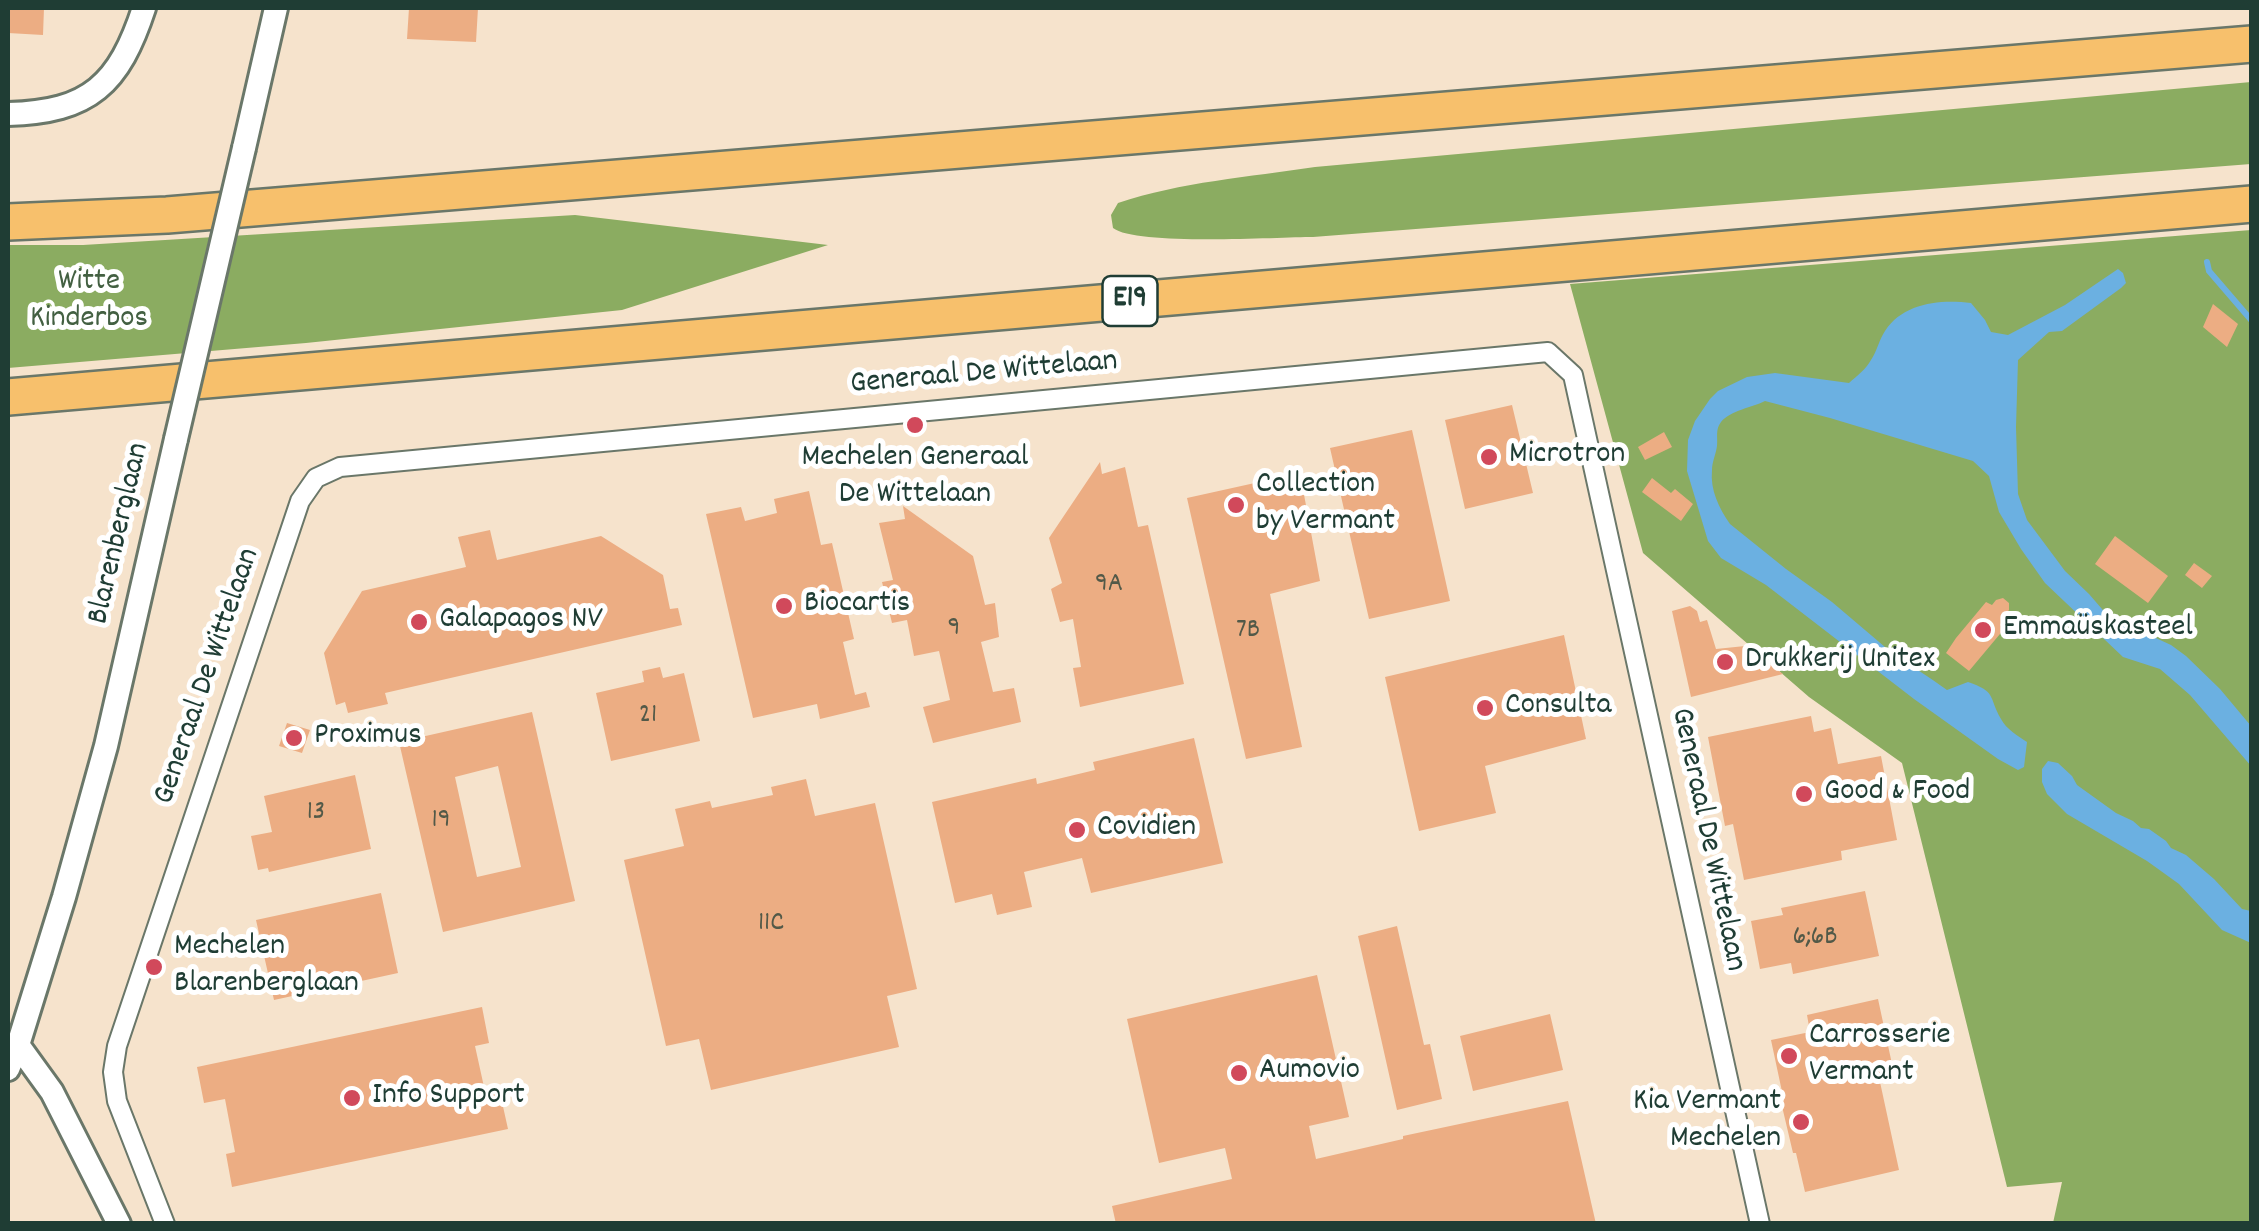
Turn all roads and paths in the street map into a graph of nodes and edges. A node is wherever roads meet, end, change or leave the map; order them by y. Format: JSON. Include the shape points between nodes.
{"nodes":[{"id":1,"x":144,"y":8,"type":"edge"},
{"id":2,"x":276,"y":8,"type":"edge"},
{"id":3,"x":2252,"y":44,"type":"edge"},
{"id":4,"x":8,"y":114,"type":"edge"},
{"id":5,"x":2252,"y":204,"type":"edge"},
{"id":6,"x":8,"y":222,"type":"edge"},
{"id":7,"x":8,"y":397,"type":"edge"},
{"id":8,"x":18,"y":1045,"type":"junction"},
{"id":9,"x":8,"y":1069,"type":"edge"},
{"id":10,"x":120,"y":1224,"type":"edge"},
{"id":11,"x":165,"y":1224,"type":"edge"},
{"id":12,"x":1760,"y":1224,"type":"edge"}],
"edges":[{"from":1,"to":4,"type":"street","via":[[126,56],[101,85],[57,110]]},
{"from":2,"to":8,"type":"street","name":"Blarenberglaan","bridge":true,"via":[[106,746]]},
{"from":3,"to":6,"type":"highway","via":[[186,214]]},
{"from":5,"to":7,"type":"highway","number":"E19"},
{"from":8,"to":9,"type":"street","name":"Blarenberglaan"},
{"from":8,"to":10,"type":"street","via":[[52,1092]]},
{"from":11,"to":12,"type":"street","name":"Generaal De Wittelaan","via":[[117,1101],[116,1046],[300,501],[316,478],[340,467],[1548,352],[1572,375]]}]}
